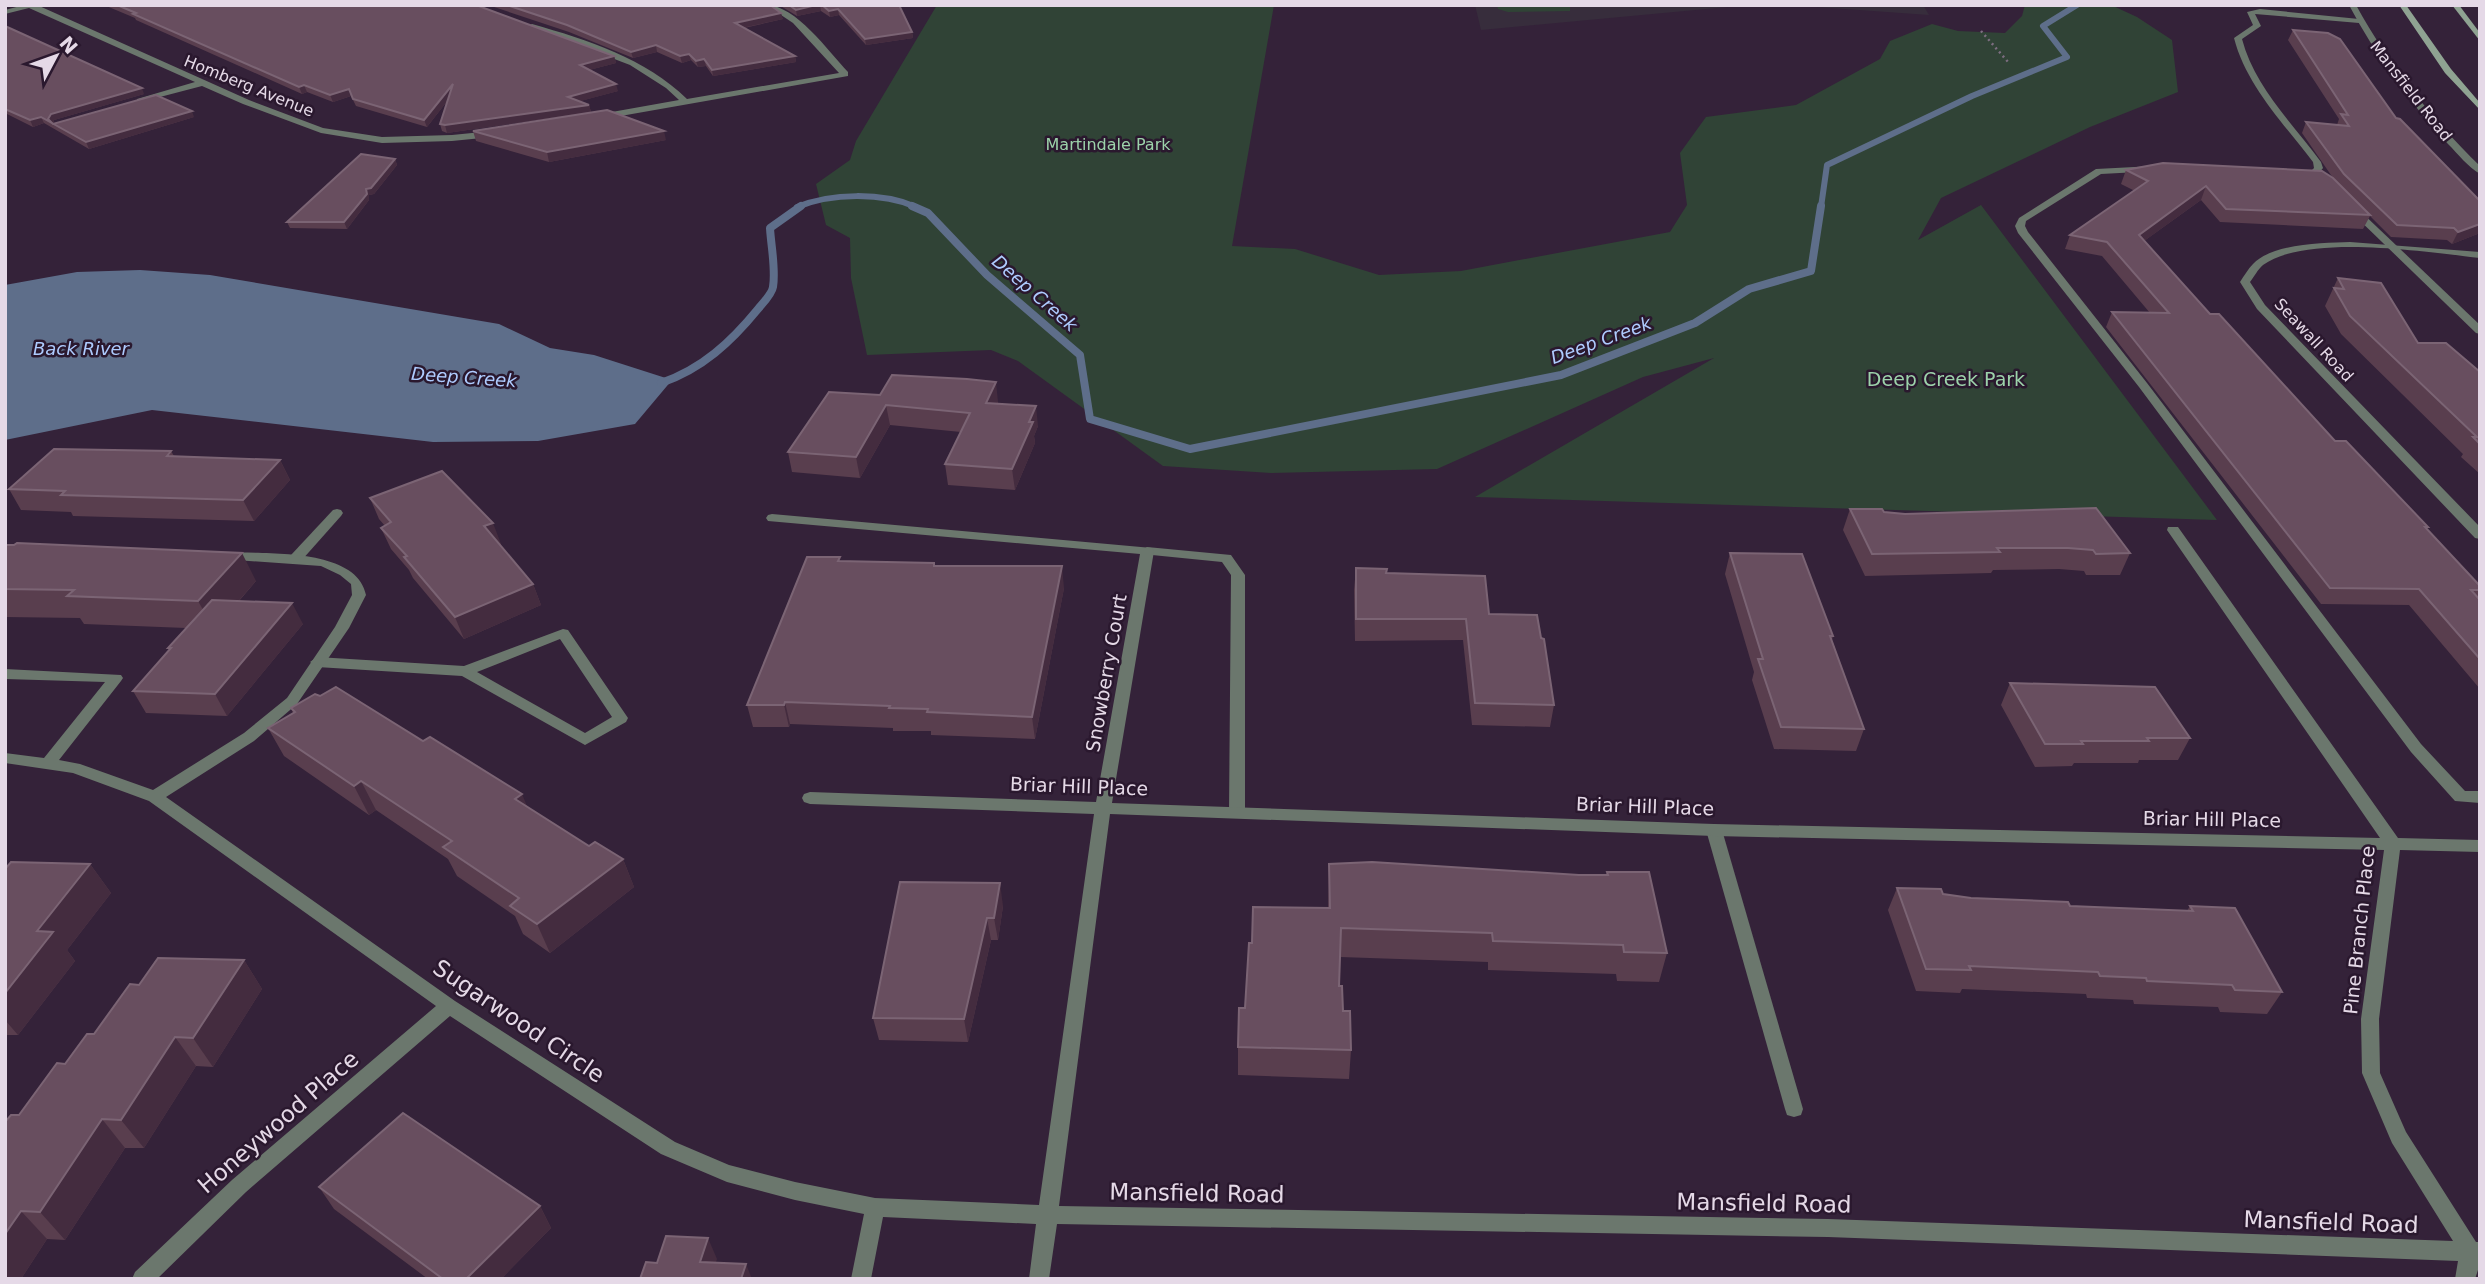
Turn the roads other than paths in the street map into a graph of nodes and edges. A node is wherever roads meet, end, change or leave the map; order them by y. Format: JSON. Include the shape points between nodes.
{"nodes":[{"id":1,"x":769,"y":5,"type":"edge"},
{"id":2,"x":2351,"y":5,"type":"edge"},
{"id":3,"x":2402,"y":5,"type":"edge"},
{"id":4,"x":2455,"y":5,"type":"edge"},
{"id":5,"x":30,"y":6,"type":"edge"},
{"id":6,"x":5,"y":12,"type":"edge"},
{"id":7,"x":2359,"y":21,"type":"junction"},
{"id":8,"x":523,"y":23,"type":"edge"},
{"id":9,"x":2480,"y":39,"type":"edge"},
{"id":10,"x":202,"y":83,"type":"junction"},
{"id":11,"x":684,"y":101,"type":"junction"},
{"id":12,"x":124,"y":106,"type":"edge"},
{"id":13,"x":2480,"y":108,"type":"edge"},
{"id":14,"x":593,"y":118,"type":"edge"},
{"id":15,"x":502,"y":132,"type":"edge"},
{"id":16,"x":2171,"y":170,"type":"edge"},
{"id":17,"x":2480,"y":171,"type":"edge"},
{"id":18,"x":2294,"y":177,"type":"edge"},
{"id":19,"x":2348,"y":204,"type":"edge"},
{"id":20,"x":2390,"y":248,"type":"junction"},
{"id":21,"x":2480,"y":255,"type":"edge"},
{"id":22,"x":2480,"y":331,"type":"edge"},
{"id":23,"x":337,"y":513,"type":"dead end"},
{"id":24,"x":772,"y":518,"type":"dead end"},
{"id":25,"x":2173,"y":530,"type":"dead end"},
{"id":26,"x":2480,"y":535,"type":"edge"},
{"id":27,"x":1147,"y":551,"type":"junction"},
{"id":28,"x":213,"y":555,"type":"edge"},
{"id":29,"x":296,"y":558,"type":"junction"},
{"id":30,"x":317,"y":662,"type":"junction"},
{"id":31,"x":465,"y":671,"type":"junction"},
{"id":32,"x":5,"y":674,"type":"edge"},
{"id":33,"x":5,"y":758,"type":"edge"},
{"id":34,"x":49,"y":763,"type":"junction"},
{"id":35,"x":155,"y":797,"type":"junction"},
{"id":36,"x":2480,"y":797,"type":"edge"},
{"id":37,"x":810,"y":798,"type":"dead end"},
{"id":38,"x":1103,"y":808,"type":"junction"},
{"id":39,"x":1237,"y":812,"type":"junction"},
{"id":40,"x":1714,"y":830,"type":"junction"},
{"id":41,"x":2393,"y":844,"type":"junction"},
{"id":42,"x":2480,"y":846,"type":"edge"},
{"id":43,"x":449,"y":1006,"type":"junction"},
{"id":44,"x":1794,"y":1109,"type":"dead end"},
{"id":45,"x":875,"y":1207,"type":"junction"},
{"id":46,"x":1047,"y":1215,"type":"junction"},
{"id":47,"x":2476,"y":1254,"type":"edge"},
{"id":48,"x":142,"y":1279,"type":"edge"},
{"id":49,"x":861,"y":1279,"type":"edge"},
{"id":50,"x":1039,"y":1279,"type":"edge"},
{"id":51,"x":2465,"y":1279,"type":"edge"}],
"edges":[{"from":1,"to":11,"type":"street","via":[[796,21],[845,74]]},
{"from":2,"to":7,"type":"street","name":"Mansfield Road"},
{"from":3,"to":13,"type":"main road"},
{"from":4,"to":9,"type":"main road"},
{"from":5,"to":6,"type":"street"},
{"from":5,"to":10,"type":"street","name":"Homberg Avenue"},
{"from":7,"to":17,"type":"street","name":"Mansfield Road","via":[[2426,112]]},
{"from":7,"to":18,"type":"street","via":[[2251,12],[2257,26],[2238,38],[2273,104],[2317,162],[2318,178]]},
{"from":8,"to":11,"type":"street","via":[[635,66]]},
{"from":10,"to":12,"type":"street"},
{"from":10,"to":15,"type":"street","name":"Homberg Avenue","via":[[293,121],[352,136],[416,140]]},
{"from":11,"to":14,"type":"street"},
{"from":16,"to":36,"type":"street","via":[[2099,171],[2030,214],[2020,226],[2416,748],[2461,797]]},
{"from":19,"to":20,"type":"street"},
{"from":20,"to":21,"type":"street","name":"Seawall Road"},
{"from":20,"to":22,"type":"street"},
{"from":20,"to":26,"type":"street","name":"Seawall Road","via":[[2290,248],[2256,262],[2245,282],[2261,307]]},
{"from":23,"to":29,"type":"street"},
{"from":24,"to":27,"type":"street"},
{"from":25,"to":41,"type":"street","name":"Pine Branch Place"},
{"from":27,"to":38,"type":"street","name":"Snowberry Court"},
{"from":27,"to":39,"type":"street","via":[[1226,558],[1238,575]]},
{"from":28,"to":29,"type":"street"},
{"from":29,"to":30,"type":"street","via":[[323,562],[357,583],[355,607]]},
{"from":30,"to":31,"type":"street"},
{"from":30,"to":35,"type":"street","via":[[292,701],[260,728]]},
{"from":31,"to":31,"type":"street","via":[[563,633],[621,718],[585,740]]},
{"from":32,"to":34,"type":"street","via":[[116,678]]},
{"from":33,"to":34,"type":"street","name":"Sugarwood Circle"},
{"from":34,"to":35,"type":"street","name":"Sugarwood Circle"},
{"from":35,"to":43,"type":"street","name":"Sugarwood Circle"},
{"from":37,"to":38,"type":"street","name":"Briar Hill Place"},
{"from":38,"to":39,"type":"street","name":"Briar Hill Place"},
{"from":38,"to":46,"type":"street","name":"Snowberry Court"},
{"from":39,"to":40,"type":"street","name":"Briar Hill Place"},
{"from":40,"to":41,"type":"street","name":"Briar Hill Place"},
{"from":40,"to":44,"type":"street"},
{"from":41,"to":42,"type":"street","name":"Briar Hill Place"},
{"from":41,"to":47,"type":"street","name":"Pine Branch Place","via":[[2370,1019],[2371,1073],[2399,1137]]},
{"from":43,"to":45,"type":"street","name":"Sugarwood Circle","via":[[668,1148],[727,1173]]},
{"from":43,"to":48,"type":"street","name":"Honeywood Place","via":[[239,1186]]},
{"from":45,"to":46,"type":"street","name":"Sugarwood Circle"},
{"from":45,"to":49,"type":"street"},
{"from":46,"to":47,"type":"street","name":"Mansfield Road","via":[[1842,1228]]},
{"from":46,"to":50,"type":"street","name":"Snowberry Court"},
{"from":47,"to":51,"type":"street"}]}
